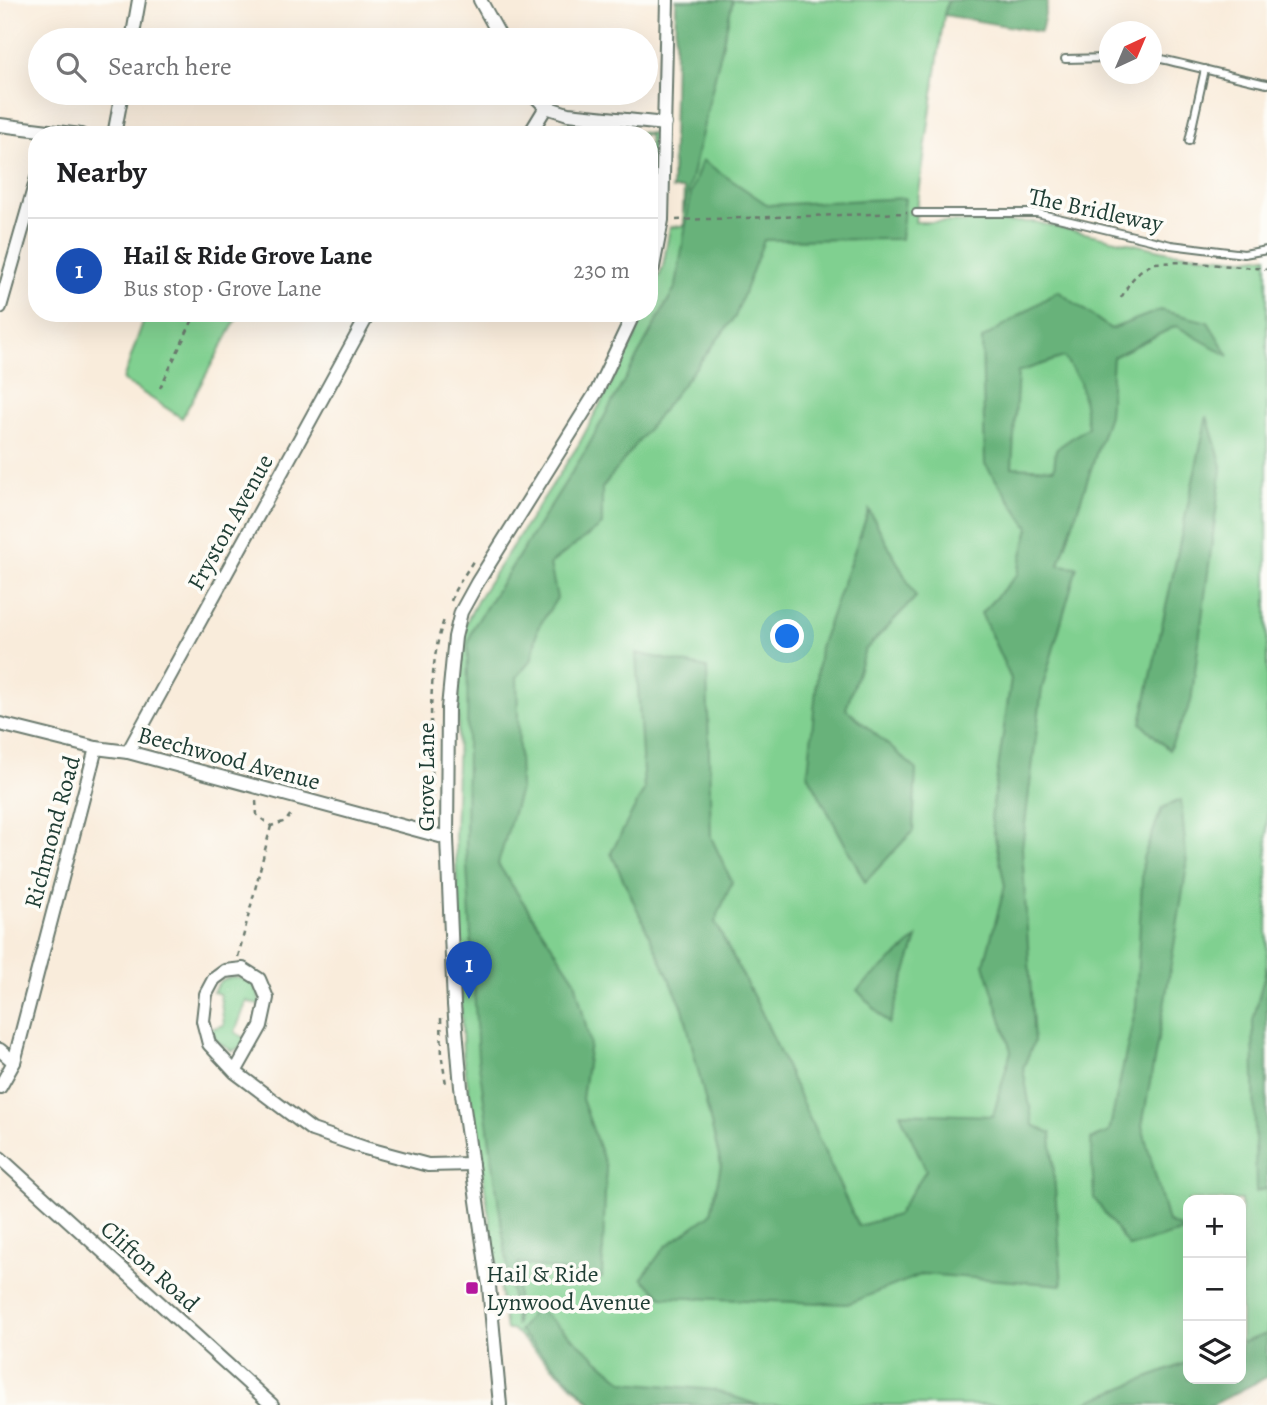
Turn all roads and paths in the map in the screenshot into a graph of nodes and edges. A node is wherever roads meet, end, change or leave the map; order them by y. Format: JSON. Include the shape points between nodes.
{"nodes":[{"id":1,"x":139,"y":0,"type":"edge"},
{"id":2,"x":480,"y":0,"type":"edge"},
{"id":3,"x":667,"y":0,"type":"edge"},
{"id":4,"x":134,"y":28,"type":"edge"},
{"id":5,"x":495,"y":28,"type":"edge"},
{"id":6,"x":1099,"y":58,"type":"edge"},
{"id":7,"x":1065,"y":59,"type":"dead end"},
{"id":8,"x":1162,"y":59,"type":"edge"},
{"id":9,"x":1205,"y":69,"type":"junction"},
{"id":10,"x":1267,"y":84,"type":"edge"},
{"id":11,"x":120,"y":105,"type":"edge"},
{"id":12,"x":546,"y":107,"type":"joint"},
{"id":13,"x":665,"y":124,"type":"junction"},
{"id":14,"x":0,"y":125,"type":"edge"},
{"id":15,"x":116,"y":126,"type":"edge"},
{"id":16,"x":534,"y":126,"type":"edge"},
{"id":17,"x":28,"y":130,"type":"edge"},
{"id":18,"x":1189,"y":141,"type":"dead end"},
{"id":19,"x":658,"y":198,"type":"edge"},
{"id":20,"x":28,"y":209,"type":"edge"},
{"id":21,"x":916,"y":213,"type":"joint"},
{"id":22,"x":658,"y":219,"type":"edge"},
{"id":23,"x":1267,"y":250,"type":"edge"},
{"id":24,"x":1267,"y":269,"type":"edge"},
{"id":25,"x":1121,"y":299,"type":"dead end"},
{"id":26,"x":0,"y":307,"type":"edge"},
{"id":27,"x":192,"y":322,"type":"edge"},
{"id":28,"x":364,"y":322,"type":"edge"},
{"id":29,"x":630,"y":322,"type":"edge"},
{"id":30,"x":160,"y":388,"type":"dead end"},
{"id":31,"x":477,"y":556,"type":"dead end"},
{"id":32,"x":451,"y":601,"type":"dead end"},
{"id":33,"x":447,"y":612,"type":"dead end"},
{"id":34,"x":0,"y":724,"type":"edge"},
{"id":35,"x":96,"y":748,"type":"junction"},
{"id":36,"x":128,"y":752,"type":"junction"},
{"id":37,"x":260,"y":788,"type":"junction"},
{"id":38,"x":297,"y":798,"type":"junction"},
{"id":39,"x":433,"y":809,"type":"dead end"},
{"id":40,"x":271,"y":826,"type":"junction"},
{"id":41,"x":447,"y":838,"type":"junction"},
{"id":42,"x":234,"y":970,"type":"junction"},
{"id":43,"x":441,"y":1019,"type":"dead end"},
{"id":44,"x":0,"y":1051,"type":"edge"},
{"id":45,"x":14,"y":1062,"type":"junction"},
{"id":46,"x":235,"y":1072,"type":"junction"},
{"id":47,"x":447,"y":1086,"type":"dead end"},
{"id":48,"x":0,"y":1087,"type":"edge"},
{"id":49,"x":0,"y":1158,"type":"edge"},
{"id":50,"x":472,"y":1164,"type":"junction"},
{"id":51,"x":272,"y":1405,"type":"edge"},
{"id":52,"x":500,"y":1405,"type":"edge"}],
"edges":[{"from":1,"to":4,"type":"street"},
{"from":2,"to":5,"type":"street"},
{"from":3,"to":13,"type":"street"},
{"from":6,"to":7,"type":"lane"},
{"from":8,"to":9,"type":"lane"},
{"from":9,"to":10,"type":"lane"},
{"from":9,"to":18,"type":"lane"},
{"from":11,"to":15,"type":"street"},
{"from":12,"to":13,"type":"street","via":[[568,114]]},
{"from":12,"to":16,"type":"street"},
{"from":13,"to":19,"type":"street"},
{"from":14,"to":17,"type":"street"},
{"from":20,"to":26,"type":"street"},
{"from":21,"to":22,"type":"path"},
{"from":21,"to":23,"type":"lane","name":"The Bridleway","via":[[1037,212],[1171,245],[1244,254]]},
{"from":24,"to":25,"type":"path","via":[[1154,263],[1140,271]]},
{"from":27,"to":30,"type":"path"},
{"from":28,"to":36,"type":"street","name":"Fryston Avenue"},
{"from":29,"to":41,"type":"street","name":"Grove Lane","via":[[597,391],[461,612],[447,708]]},
{"from":31,"to":32,"type":"path"},
{"from":33,"to":39,"type":"path","via":[[438,635],[432,692]]},
{"from":34,"to":35,"type":"street","name":"Beechwood Avenue"},
{"from":35,"to":36,"type":"street","name":"Beechwood Avenue"},
{"from":35,"to":45,"type":"street","name":"Richmond Road"},
{"from":36,"to":37,"type":"street","name":"Beechwood Avenue"},
{"from":37,"to":38,"type":"street","name":"Beechwood Avenue"},
{"from":37,"to":40,"type":"path","via":[[257,815]]},
{"from":38,"to":40,"type":"path","via":[[286,821]]},
{"from":38,"to":41,"type":"street","name":"Beechwood Avenue"},
{"from":40,"to":42,"type":"path"},
{"from":41,"to":50,"type":"street","name":"Grove Lane","via":[[454,1005]]},
{"from":42,"to":46,"type":"street","via":[[214,979],[206,994],[203,1021],[209,1044]]},
{"from":42,"to":46,"type":"street","via":[[259,979],[267,998],[261,1026]]},
{"from":43,"to":47,"type":"path"},
{"from":44,"to":45,"type":"street"},
{"from":45,"to":48,"type":"street","name":"Richmond Road"},
{"from":46,"to":50,"type":"street","via":[[312,1130],[428,1165]]},
{"from":49,"to":51,"type":"street","name":"Clifton Road"},
{"from":50,"to":52,"type":"street","name":"Grove Lane"}]}
